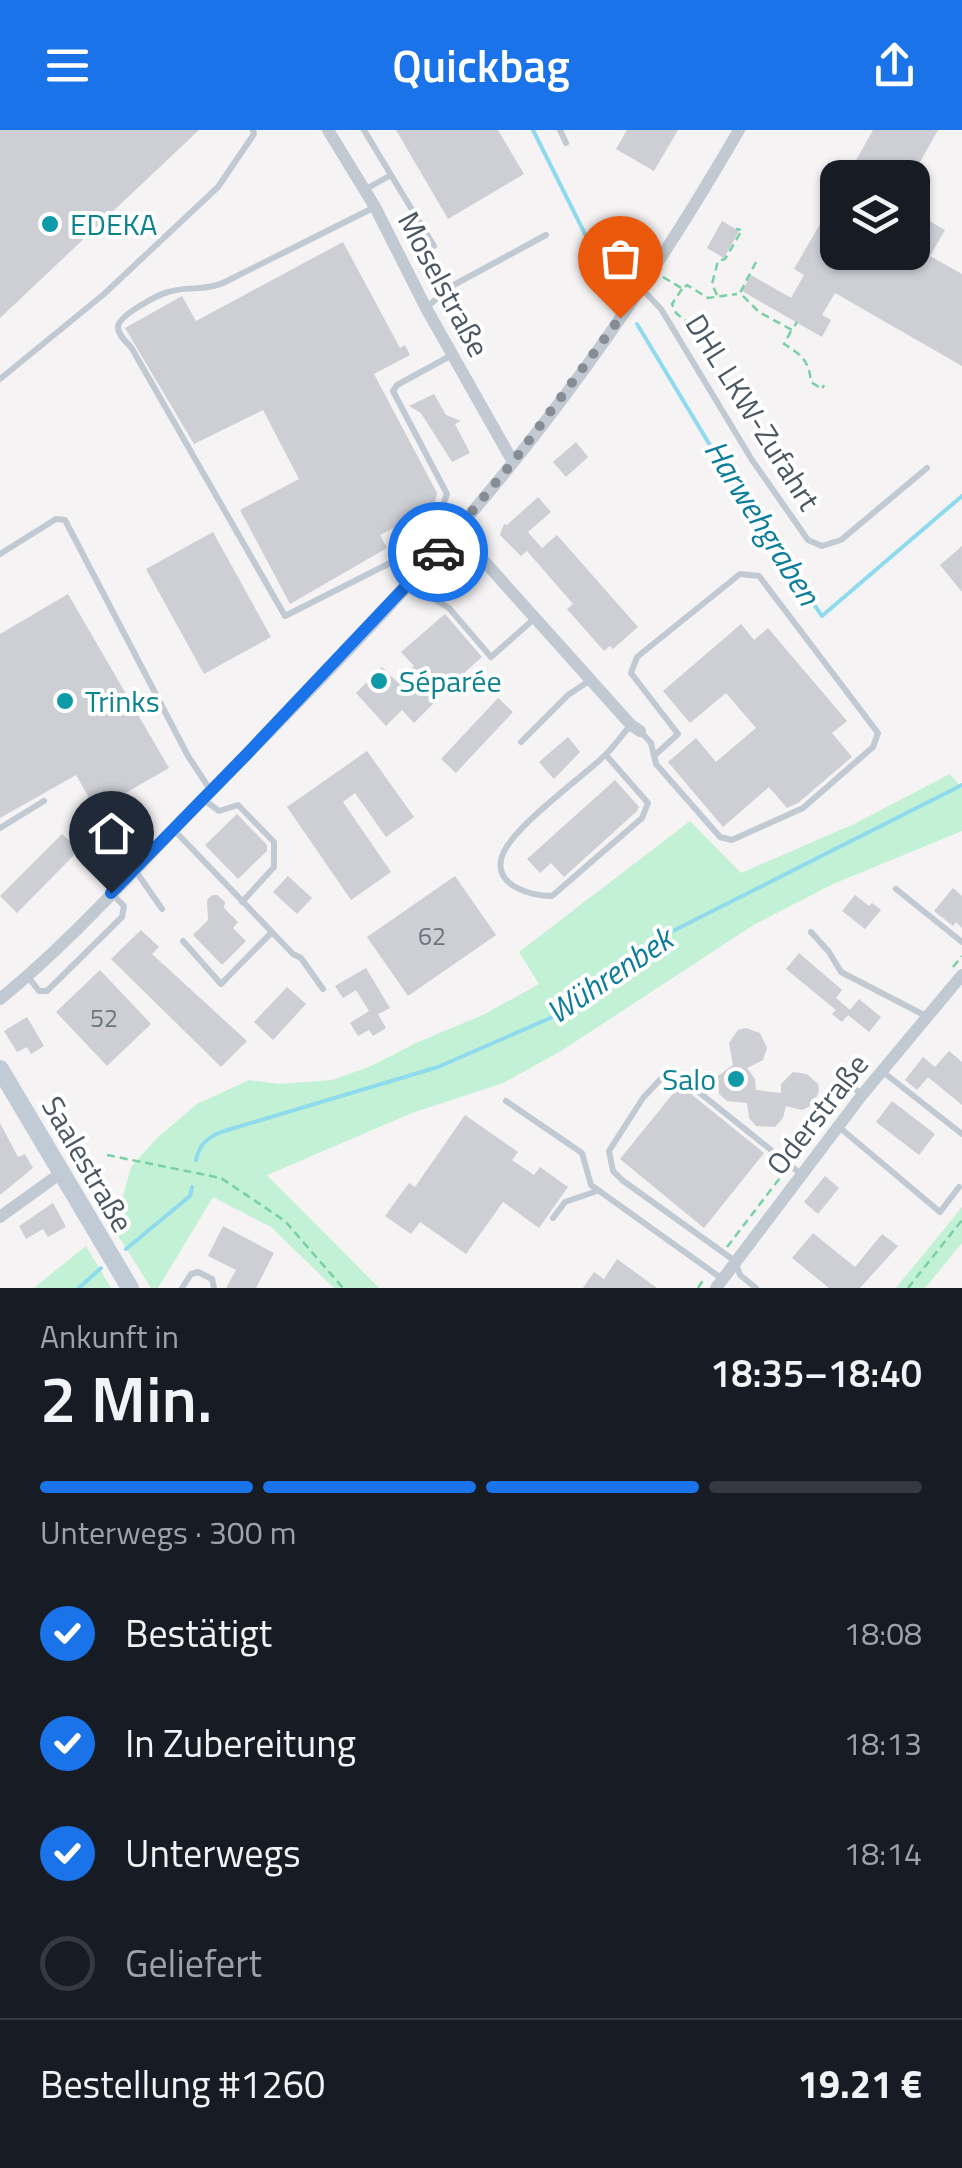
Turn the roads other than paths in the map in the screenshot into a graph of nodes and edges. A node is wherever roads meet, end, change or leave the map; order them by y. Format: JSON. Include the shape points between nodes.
{"nodes":[{"id":1,"x":252,"y":130,"type":"edge"},
{"id":2,"x":328,"y":130,"type":"edge"},
{"id":3,"x":364,"y":130,"type":"edge"},
{"id":4,"x":560,"y":130,"type":"edge"},
{"id":5,"x":740,"y":130,"type":"edge"},
{"id":6,"x":566,"y":144,"type":"dead end"},
{"id":7,"x":390,"y":176,"type":"junction"},
{"id":8,"x":365,"y":190,"type":"junction"},
{"id":9,"x":374,"y":206,"type":"junction"},
{"id":10,"x":546,"y":235,"type":"dead end"},
{"id":11,"x":434,"y":246,"type":"dead end"},
{"id":12,"x":642,"y":288,"type":"junction"},
{"id":13,"x":426,"y":308,"type":"junction"},
{"id":14,"x":453,"y":355,"type":"junction"},
{"id":15,"x":0,"y":379,"type":"edge"},
{"id":16,"x":513,"y":462,"type":"junction"},
{"id":17,"x":927,"y":468,"type":"dead end"},
{"id":18,"x":457,"y":530,"type":"junction"},
{"id":19,"x":0,"y":554,"type":"edge"},
{"id":20,"x":409,"y":584,"type":"junction"},
{"id":21,"x":535,"y":618,"type":"junction"},
{"id":22,"x":590,"y":680,"type":"junction"},
{"id":23,"x":635,"y":728,"type":"junction"},
{"id":24,"x":520,"y":742,"type":"dead end"},
{"id":25,"x":606,"y":755,"type":"junction"},
{"id":26,"x":654,"y":756,"type":"junction"},
{"id":27,"x":207,"y":795,"type":"junction"},
{"id":28,"x":44,"y":801,"type":"dead end"},
{"id":29,"x":0,"y":828,"type":"edge"},
{"id":30,"x":173,"y":829,"type":"junction"},
{"id":31,"x":134,"y":869,"type":"junction"},
{"id":32,"x":896,"y":889,"type":"dead end"},
{"id":33,"x":111,"y":893,"type":"junction"},
{"id":34,"x":242,"y":902,"type":"junction"},
{"id":35,"x":162,"y":909,"type":"dead end"},
{"id":36,"x":810,"y":932,"type":"dead end"},
{"id":37,"x":272,"y":933,"type":"junction"},
{"id":38,"x":183,"y":941,"type":"dead end"},
{"id":39,"x":962,"y":942,"type":"edge"},
{"id":40,"x":28,"y":976,"type":"junction"},
{"id":41,"x":961,"y":976,"type":"edge"},
{"id":42,"x":322,"y":989,"type":"dead end"},
{"id":43,"x":0,"y":999,"type":"edge"},
{"id":44,"x":927,"y":1017,"type":"junction"},
{"id":45,"x":0,"y":1069,"type":"edge"},
{"id":46,"x":836,"y":1072,"type":"dead end"},
{"id":47,"x":882,"y":1072,"type":"junction"},
{"id":48,"x":862,"y":1095,"type":"junction"},
{"id":49,"x":506,"y":1101,"type":"dead end"},
{"id":50,"x":838,"y":1126,"type":"junction"},
{"id":51,"x":962,"y":1134,"type":"edge"},
{"id":52,"x":61,"y":1172,"type":"junction"},
{"id":53,"x":801,"y":1174,"type":"junction"},
{"id":54,"x":959,"y":1187,"type":"dead end"},
{"id":55,"x":598,"y":1190,"type":"junction"},
{"id":56,"x":0,"y":1217,"type":"edge"},
{"id":57,"x":553,"y":1218,"type":"dead end"},
{"id":58,"x":735,"y":1261,"type":"junction"},
{"id":59,"x":719,"y":1283,"type":"edge"},
{"id":60,"x":130,"y":1288,"type":"edge"},
{"id":61,"x":182,"y":1288,"type":"edge"},
{"id":62,"x":214,"y":1288,"type":"edge"},
{"id":63,"x":756,"y":1288,"type":"edge"}],
"edges":[{"from":1,"to":15,"type":"lane","via":[[218,187]]},
{"from":2,"to":8,"type":"street","name":"Moselstraße"},
{"from":3,"to":7,"type":"lane"},
{"from":4,"to":6,"type":"lane"},
{"from":5,"to":12,"type":"street"},
{"from":7,"to":8,"type":"lane"},
{"from":7,"to":11,"type":"lane"},
{"from":8,"to":9,"type":"street","name":"Moselstraße"},
{"from":9,"to":13,"type":"street","name":"Moselstraße"},
{"from":9,"to":14,"type":"lane","via":[[224,283],[161,295],[118,324],[285,616],[394,561],[440,512],[447,494],[393,391]]},
{"from":10,"to":13,"type":"lane","via":[[450,287]]},
{"from":12,"to":16,"type":"street"},
{"from":12,"to":17,"type":"lane","name":"DHL LKW-Zufahrt","via":[[808,540],[822,546],[841,540]]},
{"from":13,"to":14,"type":"street","name":"Moselstraße"},
{"from":14,"to":16,"type":"street","name":"Moselstraße"},
{"from":16,"to":18,"type":"street"},
{"from":18,"to":20,"type":"street"},
{"from":18,"to":21,"type":"street"},
{"from":19,"to":27,"type":"lane","via":[[56,519],[65,520]]},
{"from":20,"to":21,"type":"lane","via":[[449,608],[492,658]]},
{"from":20,"to":27,"type":"street"},
{"from":21,"to":22,"type":"street"},
{"from":22,"to":23,"type":"street"},
{"from":22,"to":24,"type":"lane"},
{"from":23,"to":25,"type":"lane"},
{"from":23,"to":26,"type":"lane"},
{"from":25,"to":25,"type":"lane","via":[[507,849],[500,860],[515,887],[552,896],[642,818],[648,802]]},
{"from":26,"to":26,"type":"lane","via":[[720,837],[732,840],[803,808],[872,747],[878,733],[759,576],[740,574],[637,657],[631,673],[678,734]]},
{"from":27,"to":30,"type":"street"},
{"from":27,"to":34,"type":"lane","via":[[218,812],[238,804],[274,842],[274,867]]},
{"from":28,"to":29,"type":"lane"},
{"from":30,"to":31,"type":"street"},
{"from":30,"to":34,"type":"lane"},
{"from":31,"to":33,"type":"street"},
{"from":31,"to":35,"type":"lane"},
{"from":32,"to":39,"type":"lane"},
{"from":33,"to":40,"type":"street"},
{"from":33,"to":40,"type":"lane","via":[[124,906],[122,917],[47,991]]},
{"from":34,"to":37,"type":"lane"},
{"from":36,"to":44,"type":"lane","via":[[841,972]]},
{"from":37,"to":38,"type":"lane","via":[[221,984]]},
{"from":37,"to":42,"type":"lane","via":[[302,958]]},
{"from":40,"to":43,"type":"street"},
{"from":41,"to":44,"type":"street","name":"Oderstraße"},
{"from":44,"to":47,"type":"street","name":"Oderstraße"},
{"from":45,"to":52,"type":"street","name":"Saalestraße"},
{"from":46,"to":48,"type":"lane"},
{"from":47,"to":48,"type":"street","name":"Oderstraße"},
{"from":47,"to":51,"type":"lane"},
{"from":48,"to":50,"type":"street","name":"Oderstraße"},
{"from":49,"to":55,"type":"lane","via":[[582,1153]]},
{"from":50,"to":53,"type":"street","name":"Oderstraße"},
{"from":50,"to":54,"type":"lane","via":[[940,1212]]},
{"from":52,"to":56,"type":"street"},
{"from":52,"to":60,"type":"street","name":"Saalestraße"},
{"from":53,"to":58,"type":"street","name":"Oderstraße"},
{"from":53,"to":58,"type":"lane","via":[[670,1070],[643,1098],[608,1151],[614,1171]]},
{"from":55,"to":57,"type":"lane","via":[[565,1202]]},
{"from":55,"to":59,"type":"lane"},
{"from":58,"to":59,"type":"street","name":"Oderstraße"},
{"from":58,"to":63,"type":"lane"},
{"from":61,"to":62,"type":"lane","via":[[198,1272]]}]}
